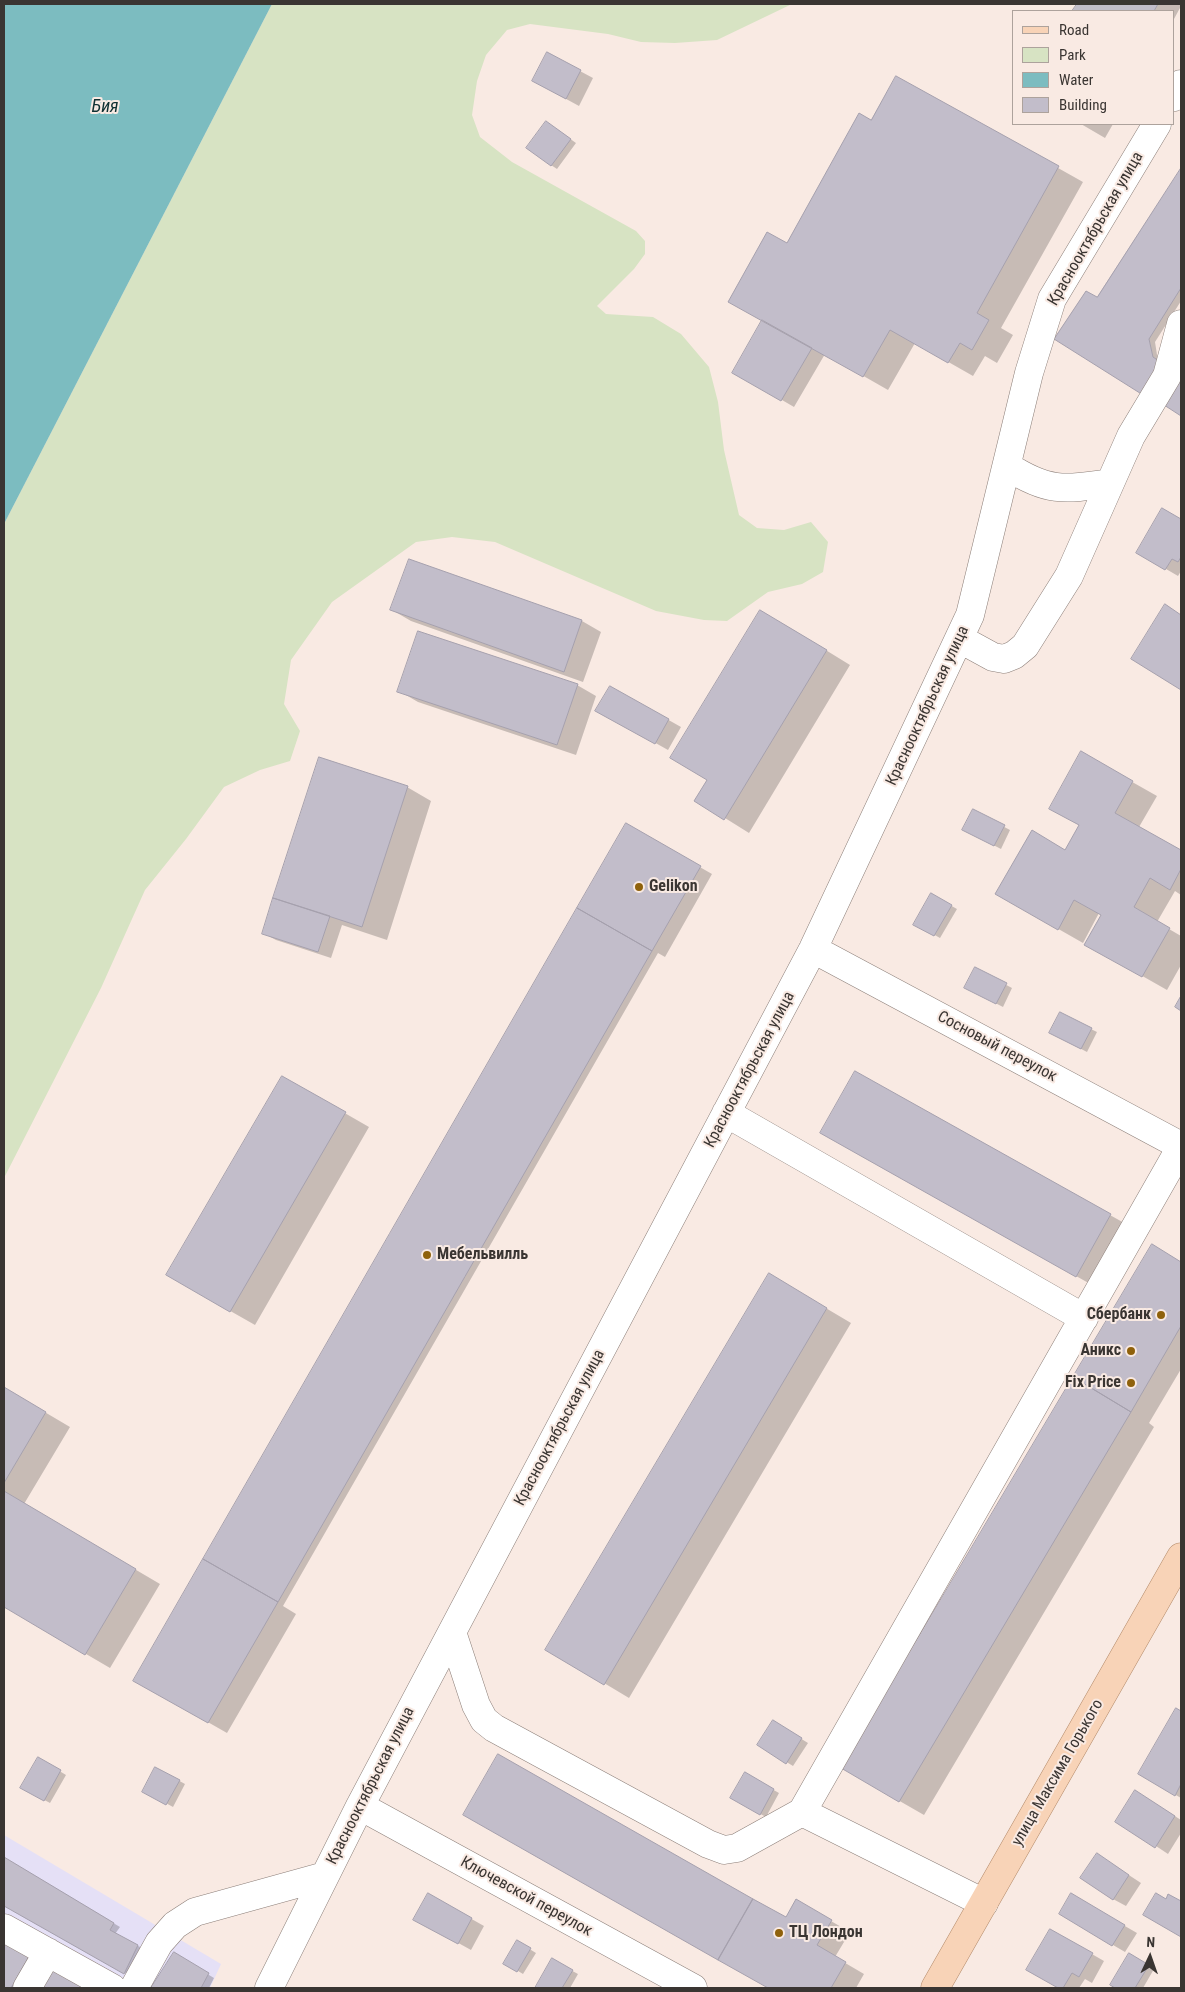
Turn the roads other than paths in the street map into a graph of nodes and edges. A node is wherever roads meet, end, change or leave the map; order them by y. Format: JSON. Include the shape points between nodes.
{"nodes":[{"id":1,"x":1181,"y":84,"type":"edge"},
{"id":2,"x":1175,"y":95,"type":"edge"},
{"id":3,"x":1156,"y":125,"type":"edge"},
{"id":4,"x":1181,"y":324,"type":"edge"},
{"id":5,"x":1007,"y":466,"type":"junction"},
{"id":6,"x":1109,"y":483,"type":"junction"},
{"id":7,"x":960,"y":639,"type":"junction"},
{"id":8,"x":814,"y":949,"type":"junction"},
{"id":9,"x":726,"y":1113,"type":"junction"},
{"id":10,"x":1181,"y":1146,"type":"edge"},
{"id":11,"x":1084,"y":1318,"type":"junction"},
{"id":12,"x":1181,"y":1557,"type":"edge"},
{"id":13,"x":452,"y":1632,"type":"junction"},
{"id":14,"x":360,"y":1806,"type":"junction"},
{"id":15,"x":802,"y":1812,"type":"junction"},
{"id":16,"x":325,"y":1876,"type":"junction"},
{"id":17,"x":984,"y":1903,"type":"junction"},
{"id":18,"x":4,"y":1928,"type":"edge"},
{"id":19,"x":48,"y":1952,"type":"junction"},
{"id":20,"x":27,"y":1988,"type":"edge"},
{"id":21,"x":112,"y":1988,"type":"edge"},
{"id":22,"x":134,"y":1988,"type":"edge"},
{"id":23,"x":269,"y":1988,"type":"edge"},
{"id":24,"x":693,"y":1988,"type":"edge"},
{"id":25,"x":935,"y":1988,"type":"edge"}],
"edges":[{"from":1,"to":2,"type":"street"},
{"from":3,"to":5,"type":"street","name":"Краснооктябрьская улица","via":[[1052,299],[1029,373]]},
{"from":4,"to":6,"type":"street","via":[[1167,376],[1131,436]]},
{"from":5,"to":6,"type":"street","via":[[1028,480],[1054,487]]},
{"from":5,"to":7,"type":"street","name":"Краснооктябрьская улица","via":[[970,615]]},
{"from":6,"to":7,"type":"street","via":[[1069,576],[1025,646],[1004,659],[993,657]]},
{"from":7,"to":8,"type":"street","name":"Краснооктябрьская улица"},
{"from":8,"to":9,"type":"street","name":"Краснооктябрьская улица"},
{"from":8,"to":10,"type":"street","name":"Сосновый переулок"},
{"from":9,"to":11,"type":"street"},
{"from":9,"to":13,"type":"street","name":"Краснооктябрьская улица"},
{"from":10,"to":11,"type":"street"},
{"from":11,"to":15,"type":"street"},
{"from":12,"to":17,"type":"main road","name":"улица Максима Горького"},
{"from":13,"to":14,"type":"street","name":"Краснооктябрьская улица"},
{"from":13,"to":15,"type":"street","via":[[484,1720],[708,1844],[724,1850],[737,1848]]},
{"from":14,"to":16,"type":"street","name":"Краснооктябрьская улица"},
{"from":14,"to":24,"type":"street","name":"Ключевской переулок"},
{"from":15,"to":17,"type":"street"},
{"from":16,"to":22,"type":"street","via":[[194,1912],[175,1924],[159,1943]]},
{"from":16,"to":23,"type":"street","name":"Краснооктябрьская улица"},
{"from":17,"to":25,"type":"main road","name":"улица Максима Горького"},
{"from":18,"to":19,"type":"street"},
{"from":19,"to":20,"type":"street"},
{"from":19,"to":21,"type":"street"}]}
